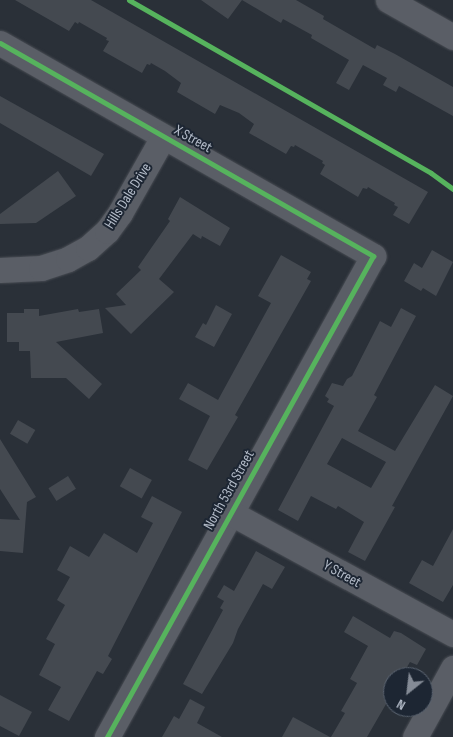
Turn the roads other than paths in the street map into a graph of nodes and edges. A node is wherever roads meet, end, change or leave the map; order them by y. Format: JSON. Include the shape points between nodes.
{"nodes":[{"id":1,"x":388,"y":0,"type":"edge"},
{"id":2,"x":453,"y":37,"type":"edge"},
{"id":3,"x":0,"y":43,"type":"edge"},
{"id":4,"x":163,"y":137,"type":"junction"},
{"id":5,"x":374,"y":256,"type":"joint"},
{"id":6,"x":0,"y":270,"type":"edge"},
{"id":7,"x":231,"y":513,"type":"junction"},
{"id":8,"x":453,"y":634,"type":"edge"},
{"id":9,"x":453,"y":668,"type":"edge"},
{"id":10,"x":107,"y":737,"type":"edge"},
{"id":11,"x":415,"y":737,"type":"edge"}],
"edges":[{"from":1,"to":2,"type":"street"},
{"from":3,"to":4,"type":"street","name":"X Street"},
{"from":4,"to":5,"type":"street","name":"X Street"},
{"from":4,"to":6,"type":"street","name":"Hills Dale Drive","via":[[120,213],[107,231],[88,248],[42,268]]},
{"from":5,"to":7,"type":"street","name":"North 53rd Street"},
{"from":7,"to":8,"type":"street","name":"Y Street"},
{"from":7,"to":10,"type":"street","name":"North 53rd Street"},
{"from":9,"to":11,"type":"street"}]}
